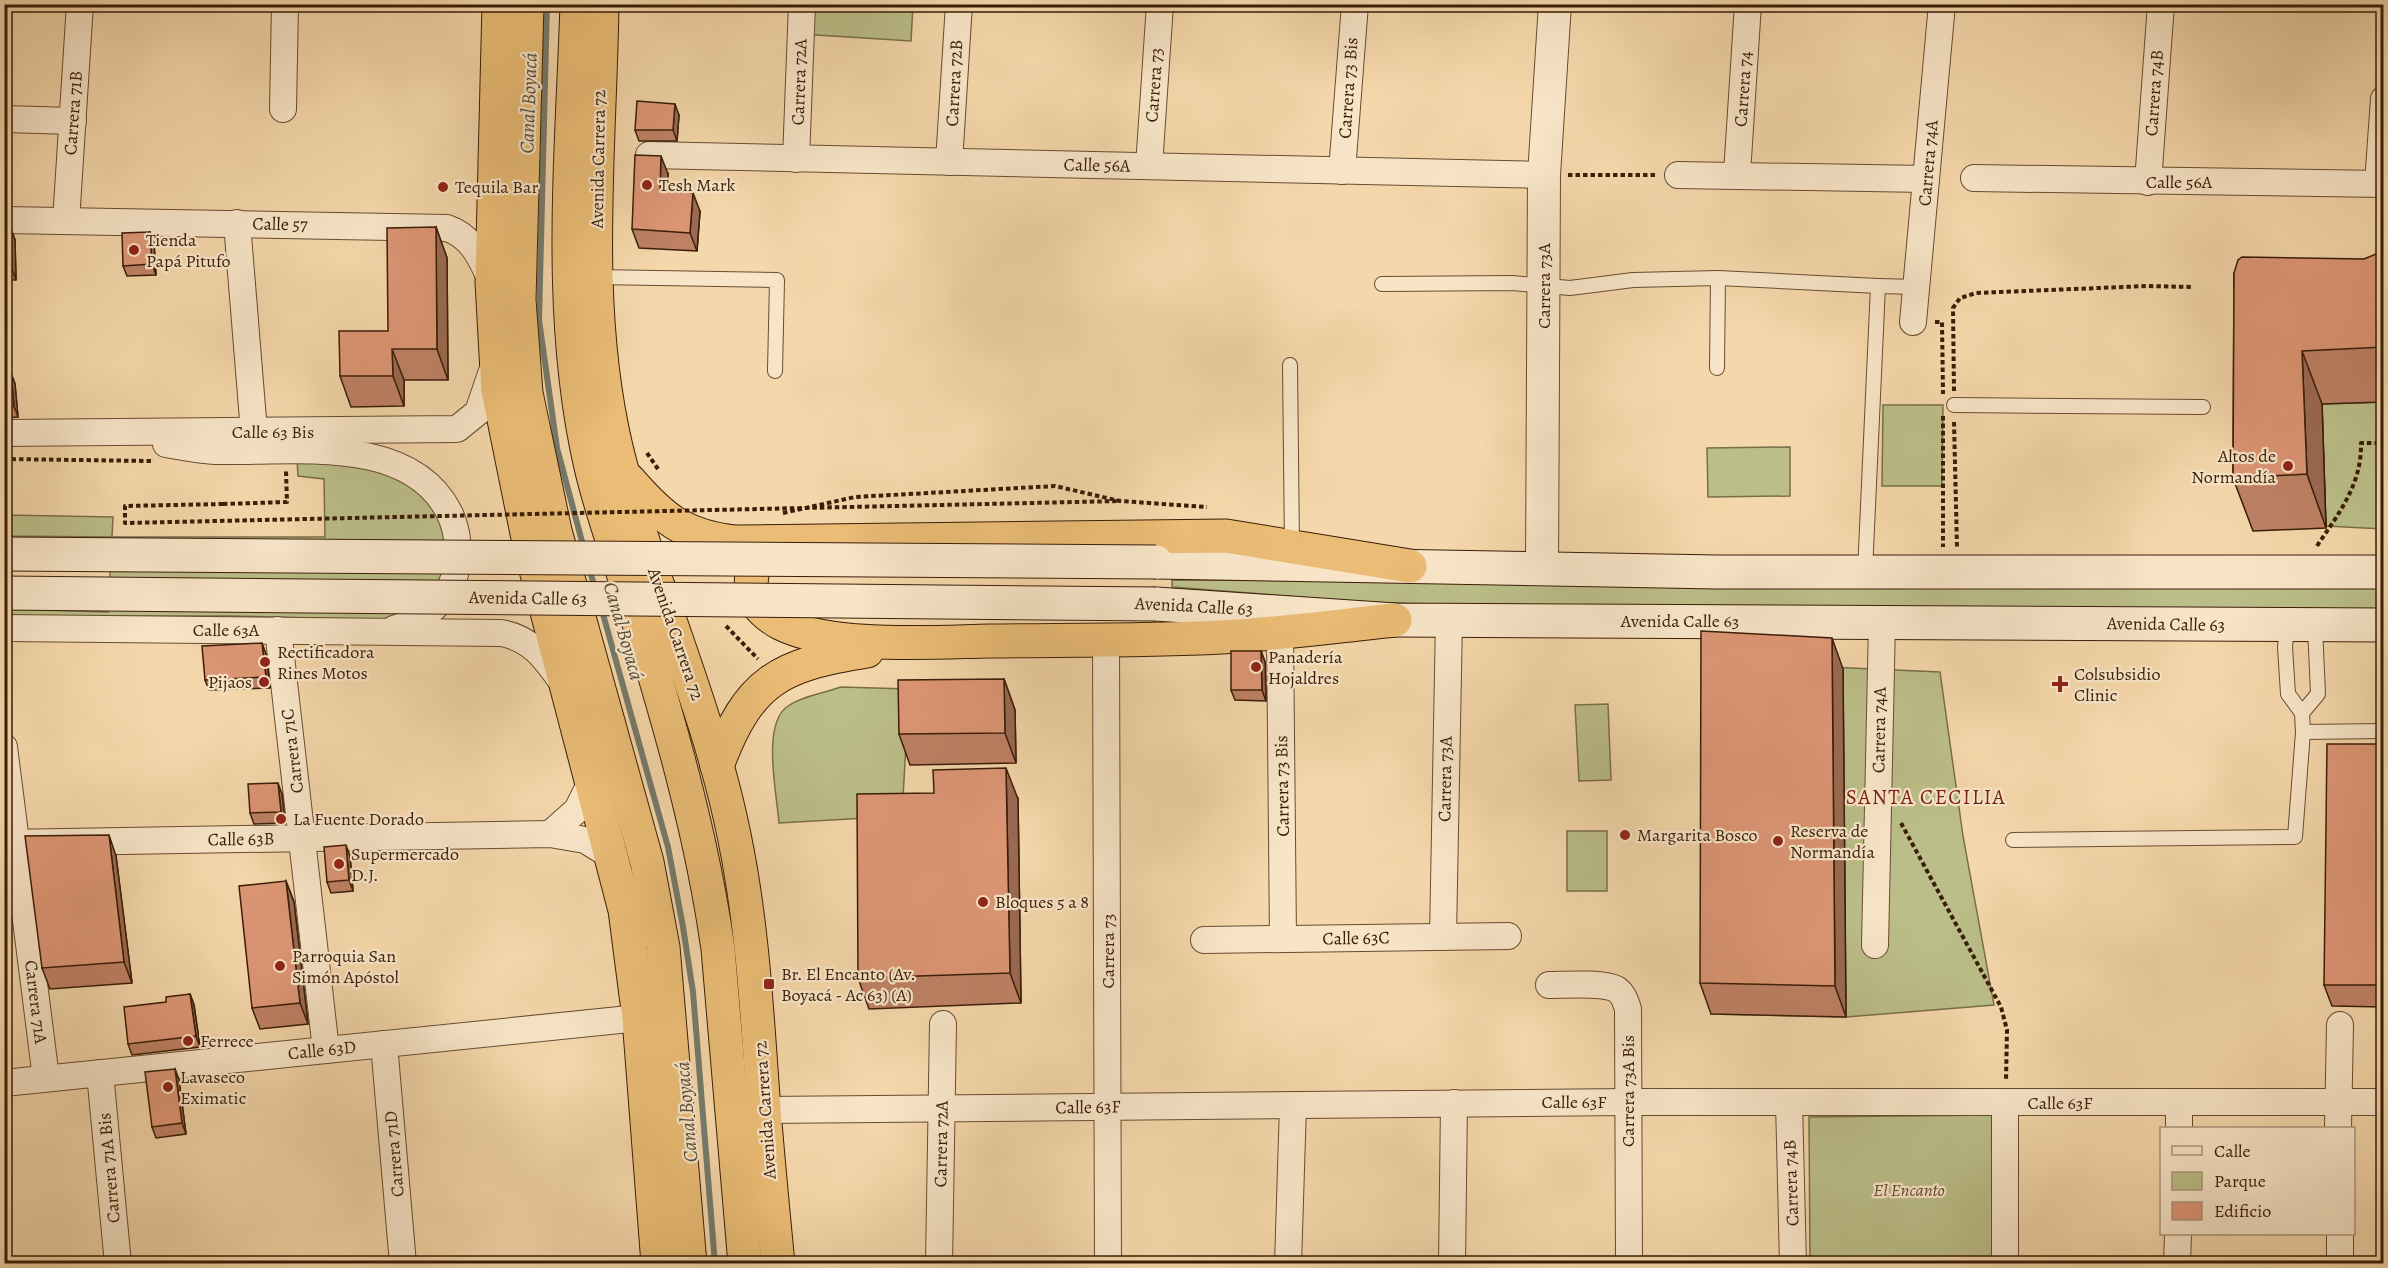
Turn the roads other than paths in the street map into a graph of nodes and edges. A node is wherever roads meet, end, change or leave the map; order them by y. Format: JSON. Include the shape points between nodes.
{"nodes":[{"id":1,"x":80,"y":4,"type":"edge"},
{"id":2,"x":285,"y":4,"type":"edge"},
{"id":3,"x":499,"y":4,"type":"edge"},
{"id":4,"x":527,"y":4,"type":"edge"},
{"id":5,"x":601,"y":4,"type":"edge"},
{"id":6,"x":802,"y":4,"type":"edge"},
{"id":7,"x":958,"y":4,"type":"edge"},
{"id":8,"x":1160,"y":4,"type":"edge"},
{"id":9,"x":1354,"y":4,"type":"edge"},
{"id":10,"x":1555,"y":4,"type":"edge"},
{"id":11,"x":1748,"y":4,"type":"edge"},
{"id":12,"x":1942,"y":4,"type":"edge"},
{"id":13,"x":2161,"y":4,"type":"edge"},
{"id":14,"x":577,"y":16,"type":"edge"},
{"id":15,"x":2384,"y":99,"type":"edge"},
{"id":16,"x":283,"y":109,"type":"dead end"},
{"id":17,"x":4,"y":119,"type":"edge"},
{"id":18,"x":73,"y":121,"type":"junction"},
{"id":19,"x":649,"y":155,"type":"edge"},
{"id":20,"x":796,"y":159,"type":"junction"},
{"id":21,"x":949,"y":162,"type":"junction"},
{"id":22,"x":1149,"y":166,"type":"junction"},
{"id":23,"x":1342,"y":171,"type":"junction"},
{"id":24,"x":1737,"y":174,"type":"junction"},
{"id":25,"x":1554,"y":175,"type":"junction"},
{"id":26,"x":1678,"y":175,"type":"road end"},
{"id":27,"x":1974,"y":178,"type":"dead end"},
{"id":28,"x":1926,"y":179,"type":"junction"},
{"id":29,"x":2148,"y":182,"type":"junction"},
{"id":30,"x":2381,"y":184,"type":"edge"},
{"id":31,"x":4,"y":220,"type":"edge"},
{"id":32,"x":66,"y":221,"type":"junction"},
{"id":33,"x":237,"y":223,"type":"junction"},
{"id":34,"x":596,"y":277,"type":"junction"},
{"id":35,"x":1718,"y":278,"type":"junction"},
{"id":36,"x":492,"y":282,"type":"junction"},
{"id":37,"x":1382,"y":284,"type":"dead end"},
{"id":38,"x":1878,"y":286,"type":"junction"},
{"id":39,"x":1916,"y":287,"type":"junction"},
{"id":40,"x":1544,"y":288,"type":"junction"},
{"id":41,"x":1913,"y":322,"type":"road end"},
{"id":42,"x":495,"y":359,"type":"junction"},
{"id":43,"x":1290,"y":365,"type":"dead end"},
{"id":44,"x":1717,"y":368,"type":"dead end"},
{"id":45,"x":775,"y":371,"type":"dead end"},
{"id":46,"x":1954,"y":405,"type":"road end"},
{"id":47,"x":2203,"y":407,"type":"dead end"},
{"id":48,"x":502,"y":419,"type":"junction"},
{"id":49,"x":104,"y":432,"type":"junction"},
{"id":50,"x":254,"y":432,"type":"junction"},
{"id":51,"x":4,"y":433,"type":"edge"},
{"id":52,"x":539,"y":465,"type":"junction"},
{"id":53,"x":624,"y":474,"type":"junction"},
{"id":54,"x":522,"y":515,"type":"junction"},
{"id":55,"x":768,"y":542,"type":"junction"},
{"id":56,"x":4,"y":554,"type":"edge"},
{"id":57,"x":1293,"y":556,"type":"junction"},
{"id":58,"x":1410,"y":566,"type":"joint"},
{"id":59,"x":1542,"y":568,"type":"junction"},
{"id":60,"x":1865,"y":572,"type":"junction"},
{"id":61,"x":2384,"y":572,"type":"edge"},
{"id":62,"x":4,"y":593,"type":"edge"},
{"id":63,"x":1395,"y":620,"type":"junction"},
{"id":64,"x":1449,"y":620,"type":"junction"},
{"id":65,"x":1882,"y":622,"type":"junction"},
{"id":66,"x":2384,"y":625,"type":"edge"},
{"id":67,"x":2301,"y":626,"type":"junction"},
{"id":68,"x":4,"y":628,"type":"edge"},
{"id":69,"x":278,"y":630,"type":"junction"},
{"id":70,"x":385,"y":632,"type":"junction"},
{"id":71,"x":1280,"y":633,"type":"junction"},
{"id":72,"x":1106,"y":639,"type":"junction"},
{"id":73,"x":925,"y":642,"type":"junction"},
{"id":74,"x":567,"y":690,"type":"junction"},
{"id":75,"x":2302,"y":713,"type":"junction"},
{"id":76,"x":2384,"y":731,"type":"edge"},
{"id":77,"x":2303,"y":732,"type":"junction"},
{"id":78,"x":4,"y":747,"type":"edge"},
{"id":79,"x":717,"y":766,"type":"junction"},
{"id":80,"x":592,"y":780,"type":"junction"},
{"id":81,"x":550,"y":834,"type":"junction"},
{"id":82,"x":302,"y":838,"type":"junction"},
{"id":83,"x":2013,"y":840,"type":"dead end"},
{"id":84,"x":10,"y":843,"type":"edge"},
{"id":85,"x":613,"y":857,"type":"junction"},
{"id":86,"x":1508,"y":936,"type":"dead end"},
{"id":87,"x":1443,"y":938,"type":"junction"},
{"id":88,"x":1283,"y":939,"type":"junction"},
{"id":89,"x":1204,"y":940,"type":"dead end"},
{"id":90,"x":1875,"y":945,"type":"dead end"},
{"id":91,"x":1549,"y":985,"type":"dead end"},
{"id":92,"x":639,"y":1018,"type":"junction"},
{"id":93,"x":943,"y":1024,"type":"dead end"},
{"id":94,"x":2340,"y":1025,"type":"dead end"},
{"id":95,"x":384,"y":1044,"type":"junction"},
{"id":96,"x":326,"y":1050,"type":"junction"},
{"id":97,"x":100,"y":1073,"type":"junction"},
{"id":98,"x":46,"y":1078,"type":"junction"},
{"id":99,"x":4,"y":1083,"type":"edge"},
{"id":100,"x":1628,"y":1102,"type":"junction"},
{"id":101,"x":1789,"y":1102,"type":"junction"},
{"id":102,"x":2005,"y":1102,"type":"junction"},
{"id":103,"x":2384,"y":1102,"type":"edge"},
{"id":104,"x":1454,"y":1103,"type":"junction"},
{"id":105,"x":2179,"y":1103,"type":"junction"},
{"id":106,"x":2338,"y":1103,"type":"junction"},
{"id":107,"x":1293,"y":1105,"type":"junction"},
{"id":108,"x":1108,"y":1107,"type":"junction"},
{"id":109,"x":942,"y":1108,"type":"junction"},
{"id":110,"x":764,"y":1110,"type":"junction"},
{"id":111,"x":2179,"y":1127,"type":"edge"},
{"id":112,"x":2338,"y":1127,"type":"edge"},
{"id":113,"x":2178,"y":1235,"type":"edge"},
{"id":114,"x":2340,"y":1235,"type":"edge"},
{"id":115,"x":777,"y":1262,"type":"edge"},
{"id":116,"x":118,"y":1263,"type":"edge"},
{"id":117,"x":404,"y":1263,"type":"edge"},
{"id":118,"x":658,"y":1263,"type":"edge"},
{"id":119,"x":690,"y":1263,"type":"edge"},
{"id":120,"x":745,"y":1263,"type":"edge"},
{"id":121,"x":939,"y":1263,"type":"edge"},
{"id":122,"x":1108,"y":1263,"type":"edge"},
{"id":123,"x":1288,"y":1263,"type":"edge"},
{"id":124,"x":1452,"y":1263,"type":"edge"},
{"id":125,"x":1629,"y":1263,"type":"edge"},
{"id":126,"x":1793,"y":1263,"type":"edge"},
{"id":127,"x":2005,"y":1263,"type":"edge"},
{"id":128,"x":2177,"y":1263,"type":"edge"},
{"id":129,"x":2340,"y":1263,"type":"edge"}],
"edges":[{"from":1,"to":18,"type":"street","name":"Carrera 71B"},
{"from":2,"to":16,"type":"street"},
{"from":3,"to":36,"type":"highway"},
{"from":4,"to":52,"type":"highway","via":[[519,300],[526,393]]},
{"from":5,"to":14,"type":"highway"},
{"from":5,"to":34,"type":"highway","name":"Avenida Carrera 72"},
{"from":6,"to":20,"type":"street","name":"Carrera 72A"},
{"from":7,"to":21,"type":"street","name":"Carrera 72B"},
{"from":8,"to":22,"type":"street","name":"Carrera 73"},
{"from":9,"to":23,"type":"street","name":"Carrera 73 Bis"},
{"from":10,"to":25,"type":"street","name":"Carrera 73A"},
{"from":11,"to":24,"type":"street","name":"Carrera 74"},
{"from":12,"to":28,"type":"street","name":"Carrera 74A"},
{"from":13,"to":29,"type":"street","name":"Carrera 74B"},
{"from":14,"to":120,"type":"highway","name":"Avenida Carrera 72","via":[[570,294],[576,380],[591,467],[693,811],[711,900]]},
{"from":15,"to":30,"type":"street"},
{"from":17,"to":18,"type":"street"},
{"from":18,"to":32,"type":"street","name":"Carrera 71B"},
{"from":19,"to":20,"type":"street","name":"Calle 56A"},
{"from":20,"to":21,"type":"street","name":"Calle 56A"},
{"from":21,"to":22,"type":"street","name":"Calle 56A"},
{"from":22,"to":23,"type":"street","name":"Calle 56A"},
{"from":23,"to":25,"type":"street","name":"Calle 56A"},
{"from":24,"to":26,"type":"street"},
{"from":24,"to":28,"type":"street"},
{"from":25,"to":40,"type":"street","name":"Carrera 73A"},
{"from":27,"to":29,"type":"street","name":"Calle 56A"},
{"from":28,"to":39,"type":"street","name":"Carrera 74A"},
{"from":29,"to":30,"type":"street","name":"Calle 56A"},
{"from":31,"to":32,"type":"street","name":"Calle 57"},
{"from":32,"to":33,"type":"street","name":"Calle 57"},
{"from":33,"to":36,"type":"street","name":"Calle 57","via":[[447,228],[460,233],[475,247]]},
{"from":33,"to":50,"type":"street"},
{"from":34,"to":45,"type":"lane","via":[[777,280]]},
{"from":34,"to":53,"type":"highway","name":"Avenida Carrera 72","via":[[604,369]]},
{"from":35,"to":38,"type":"lane"},
{"from":35,"to":40,"type":"lane"},
{"from":35,"to":44,"type":"lane"},
{"from":36,"to":42,"type":"highway"},
{"from":37,"to":40,"type":"lane","via":[[1512,283]]},
{"from":38,"to":39,"type":"lane"},
{"from":38,"to":60,"type":"lane"},
{"from":39,"to":41,"type":"street","name":"Carrera 74A"},
{"from":40,"to":59,"type":"street","name":"Carrera 73A"},
{"from":42,"to":48,"type":"highway"},
{"from":42,"to":50,"type":"street","name":"Calle 63 Bis","via":[[478,412],[457,429]]},
{"from":43,"to":57,"type":"lane"},
{"from":46,"to":47,"type":"lane"},
{"from":48,"to":52,"type":"highway"},
{"from":48,"to":54,"type":"highway"},
{"from":49,"to":50,"type":"street","name":"Calle 63 Bis"},
{"from":49,"to":51,"type":"street","name":"Calle 63 Bis"},
{"from":49,"to":70,"type":"street","via":[[198,450],[363,454],[390,461],[426,482],[442,498],[451,516],[458,544],[456,570],[450,590],[437,606],[409,624]]},
{"from":52,"to":54,"type":"highway"},
{"from":52,"to":119,"type":"highway","via":[[656,901]]},
{"from":53,"to":55,"type":"highway","via":[[673,524],[734,542]]},
{"from":53,"to":79,"type":"highway","name":"Avenida Carrera 72"},
{"from":54,"to":74,"type":"highway"},
{"from":55,"to":57,"type":"highway","via":[[1197,535],[1226,536]]},
{"from":55,"to":73,"type":"highway","via":[[750,573],[751,589],[767,613],[780,623],[840,637]]},
{"from":56,"to":57,"type":"main road","bridge":true,"via":[[1156,562]]},
{"from":57,"to":58,"type":"highway"},
{"from":58,"to":59,"type":"main road"},
{"from":59,"to":60,"type":"main road"},
{"from":60,"to":61,"type":"main road"},
{"from":62,"to":63,"type":"main road","name":"Avenida Calle 63","bridge":true,"via":[[1156,603]]},
{"from":63,"to":64,"type":"main road","name":"Avenida Calle 63"},
{"from":63,"to":71,"type":"highway"},
{"from":64,"to":65,"type":"main road","name":"Avenida Calle 63"},
{"from":64,"to":87,"type":"street","name":"Carrera 73A"},
{"from":65,"to":67,"type":"main road","name":"Avenida Calle 63"},
{"from":65,"to":90,"type":"street","name":"Carrera 74A"},
{"from":66,"to":67,"type":"main road","name":"Avenida Calle 63"},
{"from":67,"to":75,"type":"lane","via":[[2318,694]]},
{"from":67,"to":75,"type":"lane","via":[[2285,647],[2288,694]]},
{"from":68,"to":69,"type":"street","name":"Calle 63A"},
{"from":69,"to":70,"type":"street","name":"Calle 63A"},
{"from":69,"to":82,"type":"street","name":"Carrera 71C"},
{"from":70,"to":74,"type":"street","name":"Calle 63A","via":[[517,636],[537,650]]},
{"from":71,"to":72,"type":"highway"},
{"from":71,"to":88,"type":"street","name":"Carrera 73 Bis"},
{"from":72,"to":73,"type":"highway"},
{"from":72,"to":108,"type":"street","name":"Carrera 73"},
{"from":73,"to":79,"type":"highway","via":[[824,658],[775,676],[744,708],[730,730]]},
{"from":74,"to":80,"type":"highway"},
{"from":75,"to":77,"type":"lane"},
{"from":76,"to":77,"type":"lane"},
{"from":77,"to":83,"type":"lane","via":[[2295,837]]},
{"from":78,"to":84,"type":"street","name":"Carrera 71A"},
{"from":79,"to":110,"type":"highway","name":"Avenida Carrera 72","via":[[734,831],[751,933]]},
{"from":80,"to":81,"type":"street","via":[[577,810]]},
{"from":80,"to":85,"type":"highway"},
{"from":81,"to":82,"type":"street","name":"Calle 63B"},
{"from":81,"to":85,"type":"street","name":"Calle 63B","via":[[585,840]]},
{"from":82,"to":84,"type":"street","name":"Calle 63B"},
{"from":82,"to":96,"type":"street","name":"Carrera 71C"},
{"from":84,"to":98,"type":"street","name":"Carrera 71A"},
{"from":85,"to":92,"type":"highway","via":[[625,910]]},
{"from":86,"to":87,"type":"street","name":"Calle 63C"},
{"from":87,"to":88,"type":"street","name":"Calle 63C"},
{"from":88,"to":89,"type":"street","name":"Calle 63C"},
{"from":91,"to":100,"type":"street","name":"Carrera 73A Bis","via":[[1616,989],[1624,998],[1628,1009]]},
{"from":92,"to":95,"type":"street","name":"Calle 63D"},
{"from":92,"to":118,"type":"highway"},
{"from":93,"to":109,"type":"street","name":"Carrera 72A"},
{"from":94,"to":106,"type":"street"},
{"from":95,"to":96,"type":"street","name":"Calle 63D"},
{"from":95,"to":117,"type":"street","name":"Carrera 71D"},
{"from":96,"to":97,"type":"street","name":"Calle 63D"},
{"from":97,"to":98,"type":"street","name":"Calle 63D"},
{"from":97,"to":116,"type":"street","name":"Carrera 71A Bis"},
{"from":98,"to":99,"type":"street","name":"Calle 63D"},
{"from":100,"to":101,"type":"street","name":"Calle 63F"},
{"from":100,"to":104,"type":"street","name":"Calle 63F"},
{"from":100,"to":125,"type":"street","name":"Carrera 73A Bis"},
{"from":101,"to":102,"type":"street","name":"Calle 63F"},
{"from":101,"to":126,"type":"street","name":"Carrera 74B"},
{"from":102,"to":105,"type":"street","name":"Calle 63F"},
{"from":102,"to":127,"type":"street"},
{"from":103,"to":106,"type":"street","name":"Calle 63F"},
{"from":104,"to":107,"type":"street","name":"Calle 63F"},
{"from":104,"to":124,"type":"street"},
{"from":105,"to":106,"type":"street","name":"Calle 63F"},
{"from":105,"to":111,"type":"street"},
{"from":106,"to":112,"type":"street"},
{"from":107,"to":108,"type":"street","name":"Calle 63F"},
{"from":107,"to":123,"type":"street"},
{"from":108,"to":109,"type":"street","name":"Calle 63F"},
{"from":108,"to":122,"type":"street","name":"Carrera 73"},
{"from":109,"to":110,"type":"street","name":"Calle 63F"},
{"from":109,"to":121,"type":"street","name":"Carrera 72A"},
{"from":110,"to":115,"type":"highway","name":"Avenida Carrera 72"},
{"from":113,"to":128,"type":"street"},
{"from":114,"to":129,"type":"street"}]}
